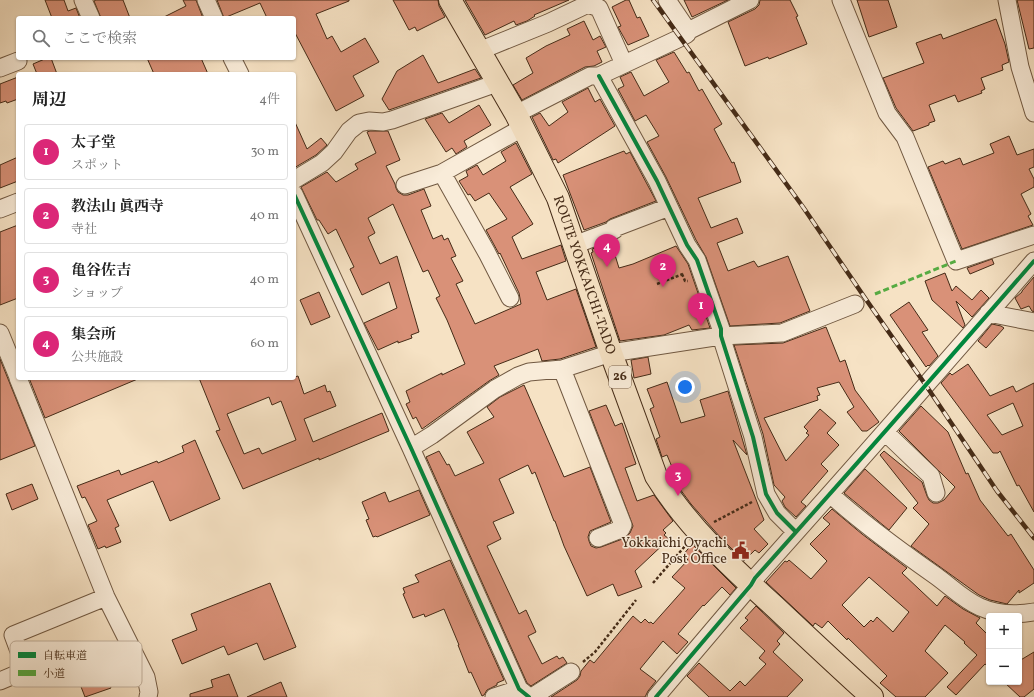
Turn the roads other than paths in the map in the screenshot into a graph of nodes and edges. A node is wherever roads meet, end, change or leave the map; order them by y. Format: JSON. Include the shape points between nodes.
{"nodes":[{"id":1,"x":83,"y":0,"type":"edge"},
{"id":2,"x":206,"y":0,"type":"edge"},
{"id":3,"x":450,"y":0,"type":"edge"},
{"id":4,"x":667,"y":0,"type":"edge"},
{"id":5,"x":750,"y":0,"type":"edge"},
{"id":6,"x":841,"y":0,"type":"edge"},
{"id":7,"x":1006,"y":0,"type":"edge"},
{"id":8,"x":90,"y":16,"type":"edge"},
{"id":9,"x":213,"y":16,"type":"edge"},
{"id":10,"x":688,"y":31,"type":"junction"},
{"id":11,"x":479,"y":51,"type":"junction"},
{"id":12,"x":233,"y":60,"type":"edge"},
{"id":13,"x":18,"y":61,"type":"dead end"},
{"id":14,"x":624,"y":64,"type":"junction"},
{"id":15,"x":0,"y":68,"type":"edge"},
{"id":16,"x":239,"y":72,"type":"edge"},
{"id":17,"x":599,"y":76,"type":"junction"},
{"id":18,"x":497,"y":83,"type":"junction"},
{"id":19,"x":1034,"y":112,"type":"edge"},
{"id":20,"x":519,"y":121,"type":"junction"},
{"id":21,"x":442,"y":173,"type":"junction"},
{"id":22,"x":296,"y":179,"type":"edge"},
{"id":23,"x":405,"y":185,"type":"dead end"},
{"id":24,"x":296,"y":198,"type":"edge"},
{"id":25,"x":16,"y":203,"type":"edge"},
{"id":26,"x":669,"y":207,"type":"junction"},
{"id":27,"x":0,"y":209,"type":"edge"},
{"id":28,"x":1034,"y":235,"type":"edge"},
{"id":29,"x":574,"y":245,"type":"junction"},
{"id":30,"x":1034,"y":261,"type":"edge"},
{"id":31,"x":510,"y":298,"type":"dead end"},
{"id":32,"x":855,"y":304,"type":"dead end"},
{"id":33,"x":988,"y":314,"type":"junction"},
{"id":34,"x":1034,"y":322,"type":"edge"},
{"id":35,"x":0,"y":333,"type":"edge"},
{"id":36,"x":721,"y":336,"type":"junction"},
{"id":37,"x":611,"y":353,"type":"junction"},
{"id":38,"x":9,"y":354,"type":"edge"},
{"id":39,"x":562,"y":369,"type":"junction"},
{"id":40,"x":16,"y":373,"type":"edge"},
{"id":41,"x":19,"y":380,"type":"edge"},
{"id":42,"x":885,"y":432,"type":"junction"},
{"id":43,"x":411,"y":448,"type":"junction"},
{"id":44,"x":936,"y":493,"type":"dead end"},
{"id":45,"x":830,"y":494,"type":"junction"},
{"id":46,"x":796,"y":532,"type":"junction"},
{"id":47,"x":598,"y":538,"type":"dead end"},
{"id":48,"x":751,"y":585,"type":"junction"},
{"id":49,"x":106,"y":597,"type":"junction"},
{"id":50,"x":1034,"y":612,"type":"edge"},
{"id":51,"x":15,"y":641,"type":"edge"},
{"id":52,"x":128,"y":641,"type":"edge"},
{"id":53,"x":142,"y":669,"type":"edge"},
{"id":54,"x":571,"y":672,"type":"road end"},
{"id":55,"x":10,"y":677,"type":"edge"},
{"id":56,"x":0,"y":681,"type":"edge"},
{"id":57,"x":527,"y":694,"type":"edge"},
{"id":58,"x":148,"y":697,"type":"edge"},
{"id":59,"x":494,"y":697,"type":"edge"},
{"id":60,"x":656,"y":697,"type":"edge"},
{"id":61,"x":872,"y":697,"type":"edge"}],
"edges":[{"from":1,"to":8,"type":"street"},
{"from":2,"to":9,"type":"street"},
{"from":3,"to":11,"type":"main road","name":"ROUTE YOKKAICHI-TADO","number":"26"},
{"from":4,"to":10,"type":"street"},
{"from":5,"to":10,"type":"street"},
{"from":6,"to":28,"type":"street","via":[[887,113],[905,137],[956,260]]},
{"from":7,"to":19,"type":"street","via":[[1020,67]]},
{"from":10,"to":14,"type":"street","via":[[680,38]]},
{"from":11,"to":14,"type":"street","via":[[588,4],[599,8]]},
{"from":11,"to":18,"type":"main road","name":"ROUTE YOKKAICHI-TADO","number":"26"},
{"from":12,"to":16,"type":"street"},
{"from":13,"to":15,"type":"street"},
{"from":14,"to":17,"type":"street"},
{"from":17,"to":20,"type":"street","via":[[590,76]]},
{"from":17,"to":26,"type":"street"},
{"from":18,"to":20,"type":"main road","name":"ROUTE YOKKAICHI-TADO","number":"26"},
{"from":18,"to":22,"type":"street","via":[[392,120],[359,123],[322,163]]},
{"from":20,"to":21,"type":"street"},
{"from":20,"to":29,"type":"main road","name":"ROUTE YOKKAICHI-TADO","number":"26","via":[[558,198]]},
{"from":21,"to":23,"type":"street"},
{"from":21,"to":31,"type":"street"},
{"from":24,"to":43,"type":"street"},
{"from":25,"to":27,"type":"street"},
{"from":26,"to":29,"type":"street"},
{"from":26,"to":36,"type":"street","via":[[697,260],[721,329]]},
{"from":29,"to":37,"type":"main road","name":"ROUTE YOKKAICHI-TADO","number":"26"},
{"from":30,"to":33,"type":"street"},
{"from":32,"to":36,"type":"street","via":[[782,332]]},
{"from":33,"to":34,"type":"street"},
{"from":33,"to":42,"type":"street"},
{"from":35,"to":38,"type":"street"},
{"from":36,"to":37,"type":"street"},
{"from":36,"to":46,"type":"street","via":[[753,437],[766,494],[777,513]]},
{"from":37,"to":39,"type":"street"},
{"from":37,"to":48,"type":"main road","name":"ROUTE YOKKAICHI-TADO","number":"26","via":[[656,476],[682,513]]},
{"from":38,"to":40,"type":"street"},
{"from":39,"to":43,"type":"street","via":[[529,372],[518,376],[495,389]]},
{"from":39,"to":47,"type":"street","via":[[623,525],[621,529]]},
{"from":41,"to":49,"type":"street"},
{"from":42,"to":44,"type":"street","via":[[931,476]]},
{"from":42,"to":45,"type":"street"},
{"from":43,"to":57,"type":"street"},
{"from":45,"to":46,"type":"street"},
{"from":45,"to":50,"type":"street","via":[[893,545],[980,607],[1005,614]]},
{"from":46,"to":48,"type":"street"},
{"from":48,"to":60,"type":"street"},
{"from":48,"to":61,"type":"main road","name":"ROUTE YOKKAICHI-TADO","number":"26"},
{"from":49,"to":51,"type":"street","via":[[13,635]]},
{"from":49,"to":52,"type":"street"},
{"from":53,"to":58,"type":"street","via":[[146,677]]},
{"from":54,"to":57,"type":"street"},
{"from":55,"to":56,"type":"street"},
{"from":57,"to":59,"type":"street"}]}
